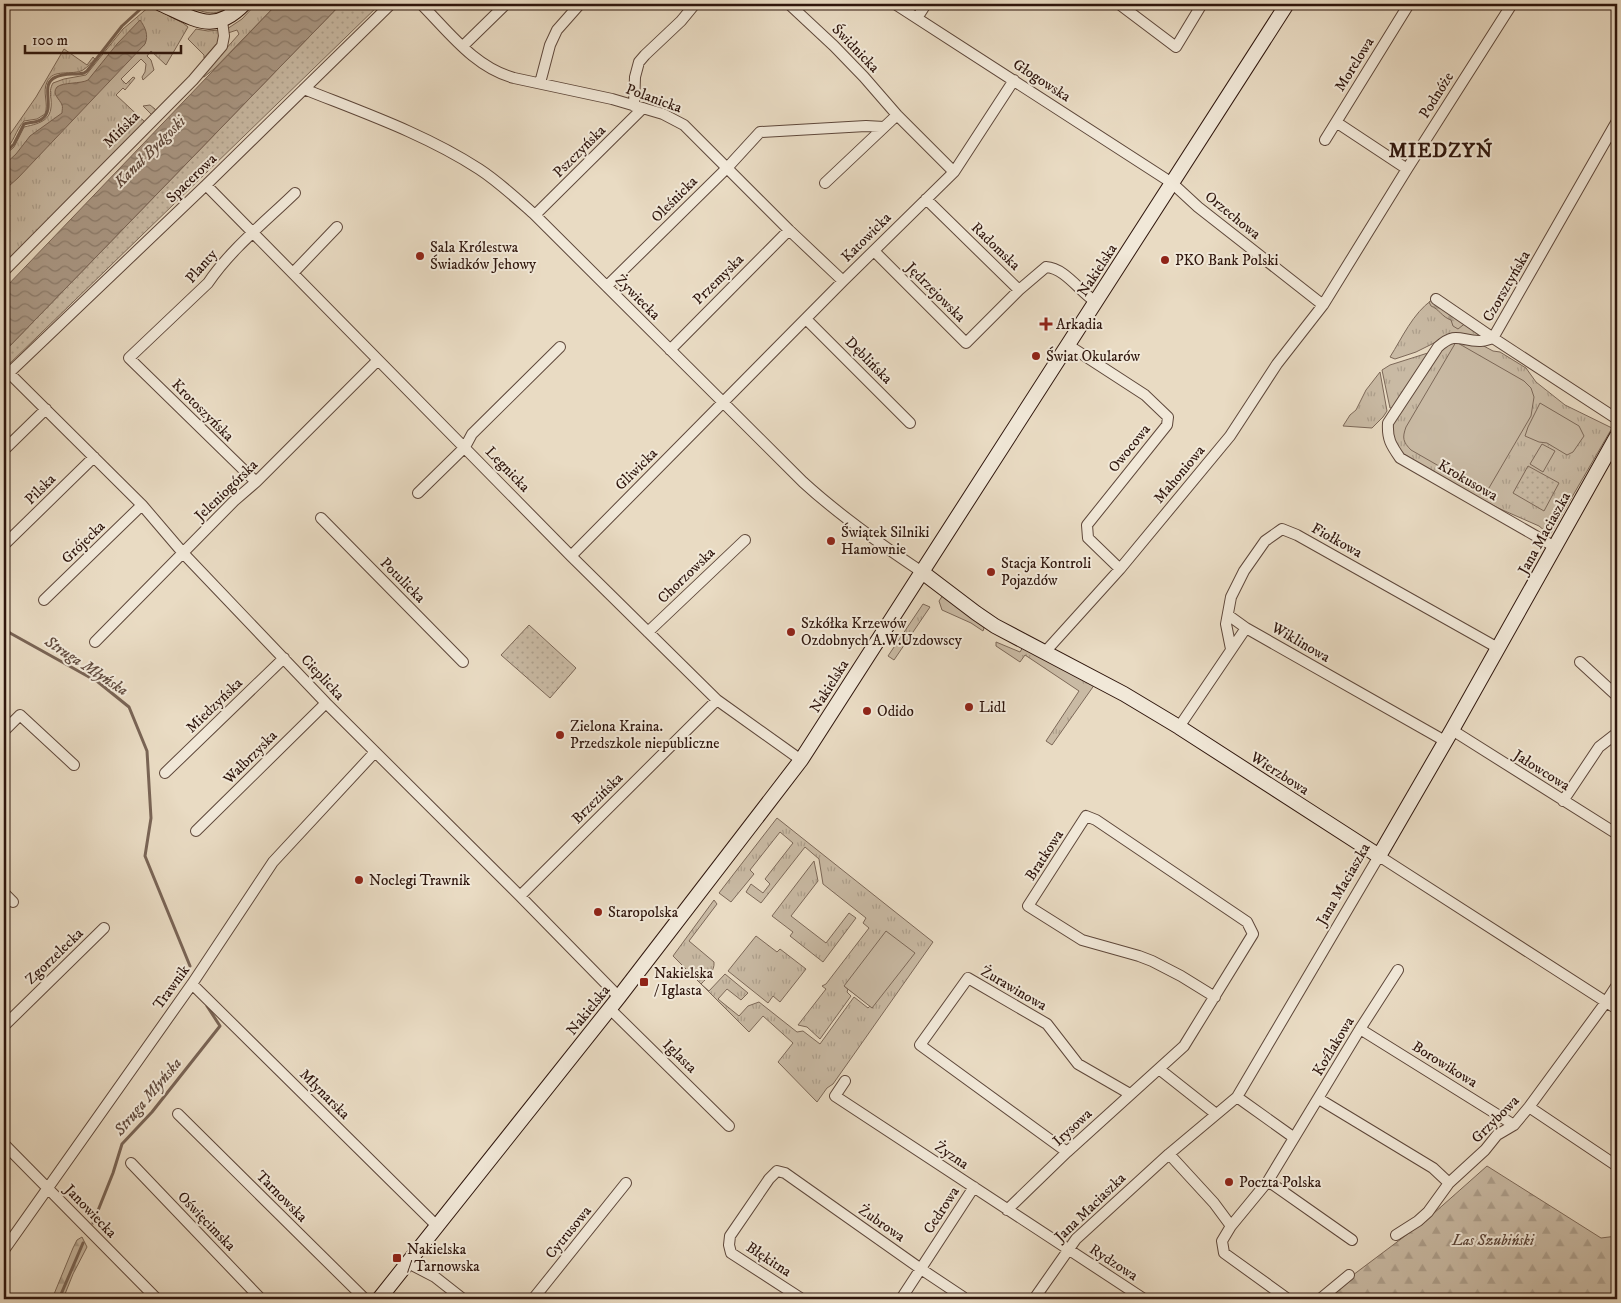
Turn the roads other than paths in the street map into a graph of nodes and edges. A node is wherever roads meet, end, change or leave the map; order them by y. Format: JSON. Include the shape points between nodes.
{"nodes":[{"id":1,"x":161,"y":4,"type":"edge"},
{"id":2,"x":244,"y":4,"type":"edge"},
{"id":3,"x":391,"y":4,"type":"edge"},
{"id":4,"x":421,"y":4,"type":"edge"},
{"id":5,"x":506,"y":4,"type":"edge"},
{"id":6,"x":580,"y":4,"type":"edge"},
{"id":7,"x":695,"y":4,"type":"edge"},
{"id":8,"x":789,"y":4,"type":"edge"},
{"id":9,"x":895,"y":4,"type":"edge"},
{"id":10,"x":926,"y":4,"type":"edge"},
{"id":11,"x":1119,"y":4,"type":"edge"},
{"id":12,"x":1202,"y":4,"type":"edge"},
{"id":13,"x":1287,"y":4,"type":"edge"},
{"id":14,"x":1410,"y":4,"type":"edge"},
{"id":15,"x":1512,"y":4,"type":"edge"},
{"id":16,"x":917,"y":18,"type":"junction"},
{"id":17,"x":222,"y":20,"type":"junction"},
{"id":18,"x":463,"y":46,"type":"junction"},
{"id":19,"x":1014,"y":80,"type":"junction"},
{"id":20,"x":540,"y":83,"type":"junction"},
{"id":21,"x":634,"y":85,"type":"junction"},
{"id":22,"x":304,"y":89,"type":"junction"},
{"id":23,"x":612,"y":99,"type":"junction"},
{"id":24,"x":639,"y":107,"type":"junction"},
{"id":25,"x":897,"y":116,"type":"junction"},
{"id":26,"x":1617,"y":121,"type":"edge"},
{"id":27,"x":1336,"y":122,"type":"junction"},
{"id":28,"x":884,"y":127,"type":"junction"},
{"id":29,"x":1325,"y":140,"type":"dead end"},
{"id":30,"x":727,"y":168,"type":"junction"},
{"id":31,"x":1407,"y":169,"type":"junction"},
{"id":32,"x":954,"y":172,"type":"junction"},
{"id":33,"x":825,"y":183,"type":"dead end"},
{"id":34,"x":1172,"y":183,"type":"junction"},
{"id":35,"x":206,"y":185,"type":"junction"},
{"id":36,"x":295,"y":193,"type":"dead end"},
{"id":37,"x":926,"y":199,"type":"junction"},
{"id":38,"x":536,"y":215,"type":"junction"},
{"id":39,"x":337,"y":227,"type":"dead end"},
{"id":40,"x":789,"y":230,"type":"junction"},
{"id":41,"x":254,"y":233,"type":"junction"},
{"id":42,"x":874,"y":251,"type":"junction"},
{"id":43,"x":4,"y":271,"type":"edge"},
{"id":44,"x":293,"y":273,"type":"junction"},
{"id":45,"x":843,"y":281,"type":"junction"},
{"id":46,"x":607,"y":286,"type":"junction"},
{"id":47,"x":1019,"y":290,"type":"junction"},
{"id":48,"x":1436,"y":299,"type":"dead end"},
{"id":49,"x":1096,"y":302,"type":"junction"},
{"id":50,"x":1323,"y":305,"type":"junction"},
{"id":51,"x":806,"y":319,"type":"junction"},
{"id":52,"x":1493,"y":338,"type":"junction"},
{"id":53,"x":1068,"y":345,"type":"junction"},
{"id":54,"x":560,"y":348,"type":"dead end"},
{"id":55,"x":670,"y":350,"type":"junction"},
{"id":56,"x":129,"y":358,"type":"joint"},
{"id":57,"x":378,"y":360,"type":"junction"},
{"id":58,"x":9,"y":373,"type":"joint"},
{"id":59,"x":723,"y":403,"type":"junction"},
{"id":60,"x":46,"y":409,"type":"junction"},
{"id":61,"x":1617,"y":419,"type":"edge"},
{"id":62,"x":910,"y":423,"type":"dead end"},
{"id":63,"x":1617,"y":436,"type":"edge"},
{"id":64,"x":465,"y":447,"type":"junction"},
{"id":65,"x":4,"y":450,"type":"edge"},
{"id":66,"x":94,"y":457,"type":"junction"},
{"id":67,"x":256,"y":482,"type":"junction"},
{"id":68,"x":418,"y":493,"type":"dead end"},
{"id":69,"x":142,"y":505,"type":"junction"},
{"id":70,"x":321,"y":518,"type":"dead end"},
{"id":71,"x":745,"y":540,"type":"dead end"},
{"id":72,"x":6,"y":543,"type":"dead end"},
{"id":73,"x":1555,"y":547,"type":"junction"},
{"id":74,"x":183,"y":553,"type":"junction"},
{"id":75,"x":571,"y":556,"type":"junction"},
{"id":76,"x":1120,"y":568,"type":"junction"},
{"id":77,"x":922,"y":572,"type":"junction"},
{"id":78,"x":44,"y":600,"type":"dead end"},
{"id":79,"x":1228,"y":615,"type":"junction"},
{"id":80,"x":1246,"y":628,"type":"junction"},
{"id":81,"x":648,"y":632,"type":"junction"},
{"id":82,"x":95,"y":642,"type":"dead end"},
{"id":83,"x":1498,"y":648,"type":"junction"},
{"id":84,"x":1231,"y":649,"type":"junction"},
{"id":85,"x":1045,"y":652,"type":"junction"},
{"id":86,"x":284,"y":658,"type":"junction"},
{"id":87,"x":463,"y":662,"type":"dead end"},
{"id":88,"x":1580,"y":662,"type":"dead end"},
{"id":89,"x":1617,"y":696,"type":"edge"},
{"id":90,"x":718,"y":700,"type":"junction"},
{"id":91,"x":326,"y":703,"type":"junction"},
{"id":92,"x":1179,"y":727,"type":"junction"},
{"id":93,"x":4,"y":731,"type":"edge"},
{"id":94,"x":1617,"y":733,"type":"edge"},
{"id":95,"x":1448,"y":736,"type":"junction"},
{"id":96,"x":375,"y":752,"type":"junction"},
{"id":97,"x":801,"y":760,"type":"junction"},
{"id":98,"x":74,"y":765,"type":"dead end"},
{"id":99,"x":165,"y":774,"type":"dead end"},
{"id":100,"x":1563,"y":801,"type":"junction"},
{"id":101,"x":196,"y":831,"type":"dead end"},
{"id":102,"x":1617,"y":834,"type":"edge"},
{"id":103,"x":1378,"y":856,"type":"junction"},
{"id":104,"x":4,"y":893,"type":"edge"},
{"id":105,"x":520,"y":896,"type":"junction"},
{"id":106,"x":13,"y":902,"type":"dead end"},
{"id":107,"x":104,"y":928,"type":"dead end"},
{"id":108,"x":1253,"y":934,"type":"joint"},
{"id":109,"x":1398,"y":970,"type":"dead end"},
{"id":110,"x":192,"y":984,"type":"junction"},
{"id":111,"x":1617,"y":984,"type":"edge"},
{"id":112,"x":1215,"y":997,"type":"junction"},
{"id":113,"x":619,"y":998,"type":"junction"},
{"id":114,"x":1606,"y":1002,"type":"junction"},
{"id":115,"x":610,"y":1009,"type":"junction"},
{"id":116,"x":1617,"y":1009,"type":"edge"},
{"id":117,"x":4,"y":1026,"type":"edge"},
{"id":118,"x":1360,"y":1029,"type":"junction"},
{"id":119,"x":1159,"y":1069,"type":"junction"},
{"id":120,"x":845,"y":1081,"type":"dead end"},
{"id":121,"x":1130,"y":1094,"type":"junction"},
{"id":122,"x":1237,"y":1097,"type":"junction"},
{"id":123,"x":1318,"y":1099,"type":"junction"},
{"id":124,"x":1530,"y":1107,"type":"junction"},
{"id":125,"x":178,"y":1114,"type":"dead end"},
{"id":126,"x":1216,"y":1114,"type":"junction"},
{"id":127,"x":1514,"y":1125,"type":"junction"},
{"id":128,"x":729,"y":1126,"type":"dead end"},
{"id":129,"x":1294,"y":1137,"type":"junction"},
{"id":130,"x":4,"y":1144,"type":"edge"},
{"id":131,"x":1067,"y":1152,"type":"junction"},
{"id":132,"x":1168,"y":1154,"type":"junction"},
{"id":133,"x":131,"y":1163,"type":"dead end"},
{"id":134,"x":1617,"y":1166,"type":"edge"},
{"id":135,"x":784,"y":1173,"type":"joint"},
{"id":136,"x":1268,"y":1181,"type":"junction"},
{"id":137,"x":626,"y":1183,"type":"dead end"},
{"id":138,"x":1449,"y":1183,"type":"junction"},
{"id":139,"x":47,"y":1187,"type":"junction"},
{"id":140,"x":974,"y":1187,"type":"junction"},
{"id":141,"x":1007,"y":1210,"type":"junction"},
{"id":142,"x":437,"y":1226,"type":"junction"},
{"id":143,"x":1231,"y":1226,"type":"junction"},
{"id":144,"x":1396,"y":1235,"type":"dead end"},
{"id":145,"x":1352,"y":1240,"type":"dead end"},
{"id":146,"x":4,"y":1250,"type":"edge"},
{"id":147,"x":1068,"y":1250,"type":"junction"},
{"id":148,"x":408,"y":1263,"type":"junction"},
{"id":149,"x":921,"y":1269,"type":"junction"},
{"id":150,"x":1349,"y":1275,"type":"dead end"},
{"id":151,"x":964,"y":1297,"type":"dead end"},
{"id":152,"x":157,"y":1299,"type":"edge"},
{"id":153,"x":261,"y":1299,"type":"edge"},
{"id":154,"x":365,"y":1299,"type":"edge"},
{"id":155,"x":379,"y":1299,"type":"edge"},
{"id":156,"x":463,"y":1299,"type":"edge"},
{"id":157,"x":533,"y":1299,"type":"edge"},
{"id":158,"x":802,"y":1299,"type":"edge"},
{"id":159,"x":901,"y":1299,"type":"edge"},
{"id":160,"x":1034,"y":1299,"type":"edge"},
{"id":161,"x":1144,"y":1299,"type":"edge"},
{"id":162,"x":1288,"y":1299,"type":"edge"},
{"id":163,"x":1320,"y":1299,"type":"edge"}],
"edges":[{"from":1,"to":17,"type":"main road","via":[[200,20]]},
{"from":2,"to":17,"type":"main road"},
{"from":3,"to":22,"type":"street","name":"Spacerowa"},
{"from":4,"to":18,"type":"street","name":"Polanicka"},
{"from":5,"to":18,"type":"street"},
{"from":6,"to":20,"type":"street","via":[[557,30]]},
{"from":7,"to":21,"type":"street","via":[[639,62]]},
{"from":8,"to":25,"type":"street","name":"Świdnicka","via":[[834,46]]},
{"from":9,"to":16,"type":"street","name":"Głogowska"},
{"from":10,"to":16,"type":"street"},
{"from":11,"to":12,"type":"street","via":[[1176,47]]},
{"from":13,"to":34,"type":"main road","name":"Nakielska"},
{"from":14,"to":27,"type":"street","name":"Morelowa"},
{"from":15,"to":31,"type":"street","name":"Podnóże"},
{"from":16,"to":19,"type":"street","name":"Głogowska"},
{"from":17,"to":43,"type":"street","name":"Mińska","via":[[222,46]]},
{"from":18,"to":20,"type":"street","name":"Polanicka","via":[[482,64],[498,73]]},
{"from":19,"to":32,"type":"street","name":"Katowicka"},
{"from":19,"to":34,"type":"street","name":"Głogowska"},
{"from":20,"to":23,"type":"street","name":"Polanicka"},
{"from":21,"to":23,"type":"street","via":[[623,95]]},
{"from":21,"to":24,"type":"street"},
{"from":22,"to":35,"type":"street","name":"Spacerowa"},
{"from":22,"to":38,"type":"street","name":"Żywiecka","via":[[442,147],[484,172]]},
{"from":23,"to":24,"type":"street","name":"Polanicka"},
{"from":24,"to":30,"type":"street","name":"Polanicka","via":[[684,125]]},
{"from":24,"to":38,"type":"street","name":"Pszczyńska"},
{"from":25,"to":28,"type":"street"},
{"from":25,"to":32,"type":"street","name":"Świdnicka"},
{"from":26,"to":52,"type":"street","name":"Czorsztyńska"},
{"from":27,"to":29,"type":"street","name":"Morelowa"},
{"from":27,"to":31,"type":"street"},
{"from":28,"to":30,"type":"street","name":"Oleśnicka","via":[[760,132]]},
{"from":28,"to":33,"type":"street"},
{"from":30,"to":40,"type":"street","name":"Polanicka"},
{"from":30,"to":46,"type":"street","name":"Oleśnicka"},
{"from":31,"to":50,"type":"street","name":"Podnóże"},
{"from":32,"to":37,"type":"street","name":"Katowicka"},
{"from":34,"to":49,"type":"main road","name":"Nakielska"},
{"from":34,"to":50,"type":"street","name":"Orzechowa"},
{"from":35,"to":41,"type":"street","name":"Legnicka"},
{"from":35,"to":58,"type":"street","name":"Spacerowa"},
{"from":36,"to":41,"type":"street","name":"Planty"},
{"from":37,"to":42,"type":"street","name":"Katowicka"},
{"from":37,"to":47,"type":"street","name":"Radomska"},
{"from":38,"to":46,"type":"street","name":"Żywiecka"},
{"from":39,"to":44,"type":"street"},
{"from":40,"to":45,"type":"street","name":"Polanicka"},
{"from":40,"to":55,"type":"street","name":"Przemyska"},
{"from":41,"to":44,"type":"street","name":"Legnicka"},
{"from":41,"to":56,"type":"street","name":"Planty","via":[[208,283]]},
{"from":42,"to":45,"type":"street","name":"Katowicka"},
{"from":42,"to":47,"type":"street","name":"Jędrzejowska","via":[[966,343]]},
{"from":44,"to":57,"type":"street","name":"Legnicka"},
{"from":45,"to":51,"type":"street","name":"Katowicka"},
{"from":46,"to":55,"type":"street","name":"Żywiecka"},
{"from":47,"to":49,"type":"street","name":"Radomska","via":[[1046,267],[1053,268]]},
{"from":48,"to":52,"type":"street"},
{"from":49,"to":53,"type":"main road","name":"Nakielska"},
{"from":50,"to":76,"type":"street","name":"Mahoniowa","via":[[1277,364],[1230,436]]},
{"from":51,"to":59,"type":"street","name":"Katowicka"},
{"from":51,"to":62,"type":"street","name":"Dęblińska"},
{"from":52,"to":61,"type":"street","name":"Czorsztyńska"},
{"from":52,"to":73,"type":"street","name":"Krokusowa","via":[[1480,341],[1456,337],[1438,347],[1388,423],[1387,435],[1400,458]]},
{"from":53,"to":76,"type":"street","name":"Owocowa","via":[[1145,395],[1168,417],[1167,424],[1086,525],[1088,538]]},
{"from":53,"to":77,"type":"main road","name":"Nakielska"},
{"from":54,"to":64,"type":"street","via":[[472,434]]},
{"from":55,"to":59,"type":"street","name":"Żywiecka"},
{"from":56,"to":67,"type":"street","name":"Krotoszyńska"},
{"from":57,"to":64,"type":"street","name":"Legnicka"},
{"from":57,"to":67,"type":"street","name":"Jeleniogórska"},
{"from":58,"to":60,"type":"street","name":"Cieplicka"},
{"from":59,"to":75,"type":"street","name":"Gliwicka"},
{"from":59,"to":77,"type":"street","name":"Żywiecka","via":[[826,504]]},
{"from":60,"to":65,"type":"street"},
{"from":60,"to":66,"type":"street","name":"Cieplicka"},
{"from":63,"to":73,"type":"main road","name":"Jana Maciaszka"},
{"from":64,"to":68,"type":"street"},
{"from":64,"to":75,"type":"street","name":"Legnicka"},
{"from":66,"to":69,"type":"street","name":"Cieplicka"},
{"from":66,"to":72,"type":"street","name":"Pilska"},
{"from":67,"to":74,"type":"street","name":"Jeleniogórska"},
{"from":69,"to":74,"type":"street","name":"Cieplicka"},
{"from":69,"to":78,"type":"street","name":"Grójecka"},
{"from":70,"to":87,"type":"street","name":"Potulicka"},
{"from":71,"to":81,"type":"street","name":"Chorzowska"},
{"from":73,"to":83,"type":"main road","name":"Jana Maciaszka"},
{"from":74,"to":82,"type":"street","name":"Jeleniogórska"},
{"from":74,"to":86,"type":"street","name":"Cieplicka"},
{"from":75,"to":81,"type":"street","name":"Legnicka"},
{"from":76,"to":85,"type":"street","name":"Mahoniowa"},
{"from":77,"to":85,"type":"main road","name":"Wierzbowa","via":[[995,626]]},
{"from":77,"to":97,"type":"main road","name":"Nakielska"},
{"from":79,"to":80,"type":"street","name":"Wiklinowa"},
{"from":79,"to":83,"type":"street","name":"Fiołkowa","via":[[1244,571],[1264,541],[1282,529]]},
{"from":79,"to":84,"type":"street","name":"Fiołkowa","via":[[1226,624]]},
{"from":80,"to":84,"type":"street"},
{"from":80,"to":95,"type":"street","name":"Wiklinowa"},
{"from":81,"to":90,"type":"street","name":"Legnicka"},
{"from":83,"to":95,"type":"main road","name":"Jana Maciaszka"},
{"from":84,"to":92,"type":"street"},
{"from":85,"to":92,"type":"main road","name":"Wierzbowa"},
{"from":86,"to":91,"type":"street","name":"Cieplicka"},
{"from":86,"to":99,"type":"street","name":"Miedzyńska"},
{"from":88,"to":89,"type":"street"},
{"from":90,"to":97,"type":"street","name":"Legnicka"},
{"from":90,"to":105,"type":"street","name":"Brzezińska"},
{"from":91,"to":96,"type":"street","name":"Cieplicka"},
{"from":91,"to":101,"type":"street","name":"Wałbrzyska"},
{"from":92,"to":103,"type":"main road","name":"Wierzbowa"},
{"from":93,"to":98,"type":"street","via":[[20,715]]},
{"from":94,"to":100,"type":"street","via":[[1598,747]]},
{"from":95,"to":100,"type":"street","name":"Jałowcowa"},
{"from":95,"to":103,"type":"main road","name":"Jana Maciaszka"},
{"from":96,"to":105,"type":"street","name":"Cieplicka"},
{"from":96,"to":110,"type":"street","name":"Trawnik","via":[[273,862]]},
{"from":97,"to":113,"type":"main road","name":"Nakielska"},
{"from":100,"to":102,"type":"street","name":"Jałowcowa"},
{"from":103,"to":114,"type":"street","name":"Wierzbowa"},
{"from":103,"to":122,"type":"street","name":"Jana Maciaszka"},
{"from":104,"to":106,"type":"street"},
{"from":105,"to":113,"type":"street","name":"Cieplicka"},
{"from":107,"to":117,"type":"street","name":"Zgorzelecka"},
{"from":108,"to":112,"type":"street","name":"Irysowa"},
{"from":108,"to":112,"type":"street","name":"Bratkowa","via":[[1247,922],[1086,816],[1028,906],[1082,940],[1152,961]]},
{"from":109,"to":118,"type":"street","name":"Koźlakowa"},
{"from":110,"to":139,"type":"street","name":"Trawnik"},
{"from":110,"to":142,"type":"street","name":"Młynarska"},
{"from":111,"to":114,"type":"street","name":"Grzybowa"},
{"from":112,"to":119,"type":"street","name":"Irysowa","via":[[1184,1046]]},
{"from":113,"to":115,"type":"main road","name":"Nakielska"},
{"from":114,"to":116,"type":"street","name":"Wierzbowa"},
{"from":114,"to":124,"type":"street","name":"Grzybowa"},
{"from":115,"to":128,"type":"street","name":"Iglasta"},
{"from":115,"to":142,"type":"main road","name":"Nakielska"},
{"from":118,"to":123,"type":"street","name":"Koźlakowa"},
{"from":118,"to":127,"type":"street","name":"Borowikowa"},
{"from":119,"to":121,"type":"street","name":"Irysowa"},
{"from":119,"to":126,"type":"street"},
{"from":120,"to":140,"type":"street","name":"Żyzna","via":[[835,1096]]},
{"from":121,"to":131,"type":"street","name":"Irysowa"},
{"from":121,"to":131,"type":"street","name":"Żurawinowa","via":[[1078,1064],[1047,1024],[968,978],[920,1045]]},
{"from":122,"to":126,"type":"street","name":"Jana Maciaszka"},
{"from":122,"to":129,"type":"street"},
{"from":123,"to":129,"type":"street","name":"Koźlakowa"},
{"from":123,"to":138,"type":"street","via":[[1432,1168]]},
{"from":124,"to":127,"type":"street","name":"Grzybowa"},
{"from":124,"to":134,"type":"street"},
{"from":125,"to":154,"type":"street","name":"Tarnowska"},
{"from":126,"to":132,"type":"street","name":"Jana Maciaszka"},
{"from":127,"to":138,"type":"street","name":"Grzybowa","via":[[1497,1135]]},
{"from":129,"to":136,"type":"street","name":"Koźlakowa"},
{"from":130,"to":139,"type":"street","name":"Janowiecka"},
{"from":131,"to":141,"type":"street","name":"Irysowa"},
{"from":132,"to":143,"type":"street"},
{"from":132,"to":147,"type":"street","name":"Jana Maciaszka"},
{"from":133,"to":153,"type":"street","name":"Oświęcimska"},
{"from":135,"to":149,"type":"street","name":"Żubrowa"},
{"from":135,"to":158,"type":"street","name":"Błękitna","via":[[776,1172],[769,1179],[730,1236],[729,1245],[731,1253]]},
{"from":136,"to":143,"type":"street","name":"Koźlakowa"},
{"from":136,"to":145,"type":"street"},
{"from":137,"to":157,"type":"street","name":"Cytrusowa"},
{"from":138,"to":144,"type":"street","name":"Grzybowa","via":[[1428,1212]]},
{"from":139,"to":146,"type":"street","name":"Trawnik"},
{"from":139,"to":152,"type":"street","name":"Janowiecka"},
{"from":140,"to":141,"type":"street","name":"Żyzna"},
{"from":140,"to":149,"type":"street","name":"Cedrowa"},
{"from":141,"to":147,"type":"street","name":"Żyzna"},
{"from":142,"to":148,"type":"main road","name":"Nakielska"},
{"from":143,"to":162,"type":"street","name":"Koźlakowa","via":[[1222,1241],[1224,1253]]},
{"from":147,"to":160,"type":"street","name":"Jana Maciaszka"},
{"from":147,"to":161,"type":"street","name":"Rydzowa"},
{"from":148,"to":155,"type":"main road","name":"Nakielska"},
{"from":148,"to":156,"type":"street","via":[[435,1277]]},
{"from":149,"to":151,"type":"street","name":"Żubrowa"},
{"from":149,"to":159,"type":"street","name":"Cedrowa"},
{"from":150,"to":163,"type":"street"}]}
